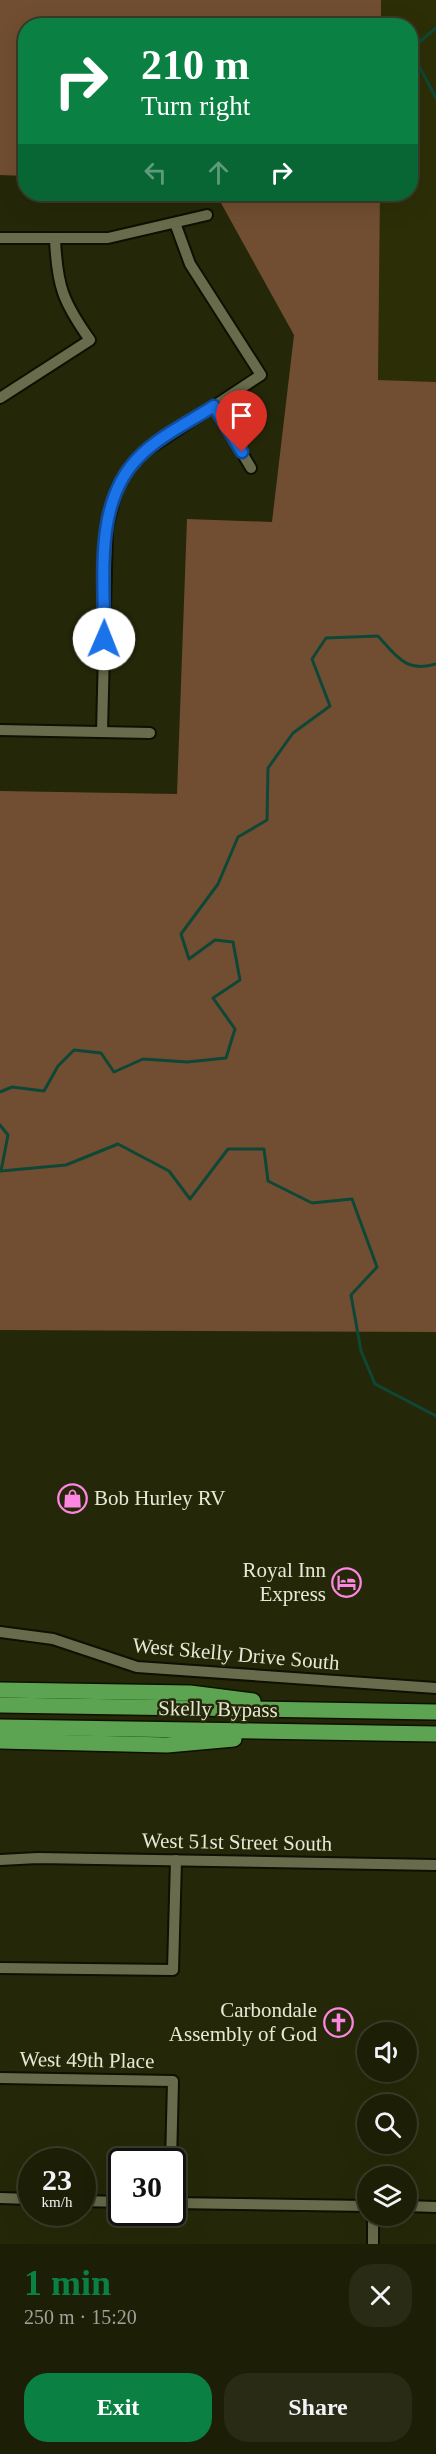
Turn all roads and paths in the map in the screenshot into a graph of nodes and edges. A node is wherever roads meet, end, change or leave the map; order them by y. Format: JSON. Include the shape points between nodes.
{"nodes":[{"id":1,"x":207,"y":215,"type":"dead end"},
{"id":2,"x":175,"y":224,"type":"junction"},
{"id":3,"x":0,"y":238,"type":"edge"},
{"id":4,"x":55,"y":239,"type":"junction"},
{"id":5,"x":0,"y":398,"type":"edge"},
{"id":6,"x":214,"y":406,"type":"junction"},
{"id":7,"x":251,"y":468,"type":"dead end"},
{"id":8,"x":0,"y":730,"type":"edge"},
{"id":9,"x":102,"y":732,"type":"junction"},
{"id":10,"x":150,"y":733,"type":"dead end"},
{"id":11,"x":0,"y":1632,"type":"edge"},
{"id":12,"x":436,"y":1688,"type":"edge"},
{"id":13,"x":0,"y":1690,"type":"edge"},
{"id":14,"x":0,"y":1705,"type":"edge"},
{"id":15,"x":325,"y":1710,"type":"junction"},
{"id":16,"x":436,"y":1712,"type":"edge"},
{"id":17,"x":0,"y":1726,"type":"edge"},
{"id":18,"x":324,"y":1732,"type":"junction"},
{"id":19,"x":436,"y":1734,"type":"edge"},
{"id":20,"x":0,"y":1742,"type":"edge"},
{"id":21,"x":0,"y":1854,"type":"edge"},
{"id":22,"x":38,"y":1858,"type":"junction"},
{"id":23,"x":0,"y":1860,"type":"edge"},
{"id":24,"x":176,"y":1860,"type":"junction"},
{"id":25,"x":436,"y":1865,"type":"edge"},
{"id":26,"x":0,"y":1968,"type":"edge"},
{"id":27,"x":0,"y":2078,"type":"edge"},
{"id":28,"x":171,"y":2148,"type":"edge"},
{"id":29,"x":0,"y":2198,"type":"edge"},
{"id":30,"x":18,"y":2199,"type":"edge"},
{"id":31,"x":186,"y":2203,"type":"edge"},
{"id":32,"x":357,"y":2206,"type":"edge"},
{"id":33,"x":417,"y":2206,"type":"edge"},
{"id":34,"x":436,"y":2207,"type":"edge"},
{"id":35,"x":373,"y":2226,"type":"edge"},
{"id":36,"x":373,"y":2244,"type":"edge"}],
"edges":[{"from":1,"to":2,"type":"street"},
{"from":2,"to":4,"type":"street","via":[[108,238]]},
{"from":2,"to":6,"type":"street","via":[[190,264],[261,375]]},
{"from":3,"to":4,"type":"street"},
{"from":4,"to":5,"type":"street","via":[[59,284],[90,340]]},
{"from":6,"to":7,"type":"street"},
{"from":6,"to":9,"type":"street","via":[[138,458],[112,499],[106,544]]},
{"from":8,"to":9,"type":"street"},
{"from":9,"to":10,"type":"street"},
{"from":11,"to":12,"type":"street","name":"West Skelly Drive South","via":[[53,1639],[137,1667]]},
{"from":13,"to":15,"type":"highway","via":[[190,1694]]},
{"from":14,"to":15,"type":"highway","name":"Skelly Bypass"},
{"from":15,"to":16,"type":"highway","name":"Skelly Bypass"},
{"from":17,"to":18,"type":"highway","name":"Skelly Bypass"},
{"from":18,"to":19,"type":"highway","name":"Skelly Bypass"},
{"from":18,"to":20,"type":"highway","via":[[167,1745]]},
{"from":21,"to":22,"type":"street","name":"West 51st Street South"},
{"from":22,"to":23,"type":"street","name":"West 51st Street South"},
{"from":22,"to":24,"type":"street","name":"West 51st Street South"},
{"from":24,"to":25,"type":"street","name":"West 51st Street South"},
{"from":24,"to":26,"type":"street","via":[[173,1970]]},
{"from":27,"to":28,"type":"street","name":"West 49th Place","via":[[173,2081]]},
{"from":29,"to":30,"type":"street"},
{"from":31,"to":32,"type":"street"},
{"from":33,"to":34,"type":"street"},
{"from":35,"to":36,"type":"street"}]}
